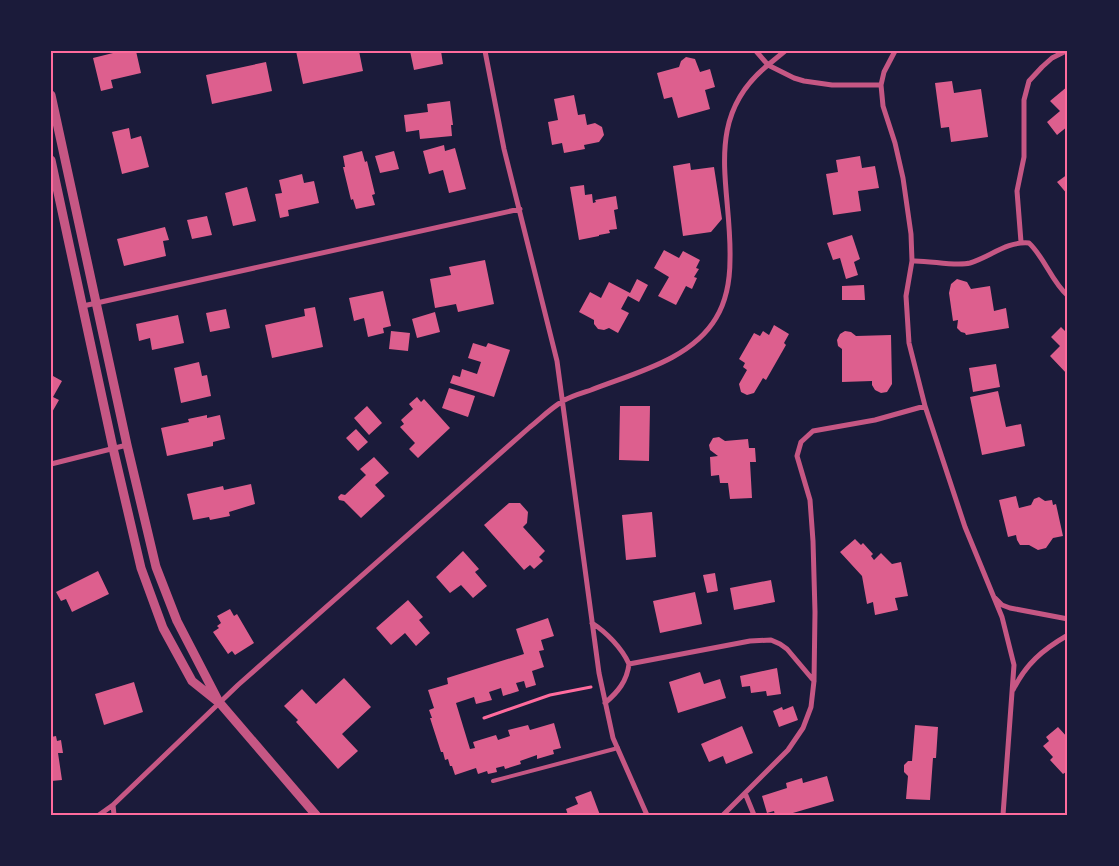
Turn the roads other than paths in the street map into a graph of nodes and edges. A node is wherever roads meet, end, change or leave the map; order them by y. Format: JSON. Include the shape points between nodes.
{"nodes":[{"id":1,"x":485,"y":51,"type":"edge"},
{"id":2,"x":756,"y":51,"type":"edge"},
{"id":3,"x":785,"y":51,"type":"edge"},
{"id":4,"x":895,"y":51,"type":"edge"},
{"id":5,"x":1066,"y":51,"type":"edge"},
{"id":6,"x":768,"y":65,"type":"junction"},
{"id":7,"x":881,"y":85,"type":"junction"},
{"id":8,"x":51,"y":95,"type":"edge"},
{"id":9,"x":51,"y":160,"type":"edge"},
{"id":10,"x":520,"y":210,"type":"junction"},
{"id":11,"x":1022,"y":242,"type":"junction"},
{"id":12,"x":912,"y":261,"type":"junction"},
{"id":13,"x":1068,"y":296,"type":"edge"},
{"id":14,"x":97,"y":303,"type":"junction"},
{"id":15,"x":83,"y":306,"type":"junction"},
{"id":16,"x":562,"y":401,"type":"junction"},
{"id":17,"x":925,"y":406,"type":"junction"},
{"id":18,"x":127,"y":445,"type":"junction"},
{"id":19,"x":113,"y":448,"type":"junction"},
{"id":20,"x":51,"y":464,"type":"edge"},
{"id":21,"x":993,"y":595,"type":"junction"},
{"id":22,"x":1068,"y":619,"type":"edge"},
{"id":23,"x":592,"y":623,"type":"junction"},
{"id":24,"x":1068,"y":635,"type":"edge"},
{"id":25,"x":629,"y":664,"type":"junction"},
{"id":26,"x":814,"y":681,"type":"junction"},
{"id":27,"x":1012,"y":692,"type":"junction"},
{"id":28,"x":219,"y":702,"type":"junction"},
{"id":29,"x":606,"y":703,"type":"junction"},
{"id":30,"x":618,"y":748,"type":"junction"},
{"id":31,"x":493,"y":781,"type":"dead end"},
{"id":32,"x":746,"y":793,"type":"junction"},
{"id":33,"x":113,"y":805,"type":"junction"},
{"id":34,"x":99,"y":815,"type":"edge"},
{"id":35,"x":114,"y":815,"type":"edge"},
{"id":36,"x":316,"y":815,"type":"edge"},
{"id":37,"x":647,"y":815,"type":"edge"},
{"id":38,"x":723,"y":815,"type":"edge"},
{"id":39,"x":754,"y":815,"type":"edge"},
{"id":40,"x":1003,"y":815,"type":"edge"}],
"edges":[{"from":1,"to":10,"type":"street","via":[[504,149]]},
{"from":2,"to":6,"type":"street"},
{"from":3,"to":6,"type":"street"},
{"from":4,"to":7,"type":"street"},
{"from":5,"to":11,"type":"street","via":[[1042,67],[1030,81],[1024,100],[1024,157],[1017,191]]},
{"from":6,"to":7,"type":"street","via":[[804,81]]},
{"from":6,"to":16,"type":"street","via":[[749,82],[731,111],[725,177],[730,274],[726,296],[717,317],[702,337],[682,351]]},
{"from":7,"to":12,"type":"street","via":[[883,106],[903,178]]},
{"from":8,"to":14,"type":"street"},
{"from":9,"to":15,"type":"street"},
{"from":10,"to":14,"type":"street"},
{"from":10,"to":16,"type":"street","via":[[557,361]]},
{"from":11,"to":12,"type":"street","via":[[970,263]]},
{"from":11,"to":13,"type":"street","via":[[1029,242],[1034,247]]},
{"from":12,"to":17,"type":"street","via":[[906,296],[909,343]]},
{"from":14,"to":15,"type":"street"},
{"from":14,"to":18,"type":"street"},
{"from":15,"to":19,"type":"street"},
{"from":16,"to":23,"type":"street"},
{"from":16,"to":28,"type":"street"},
{"from":17,"to":21,"type":"street"},
{"from":17,"to":26,"type":"street","via":[[874,420],[813,431],[801,442],[797,456],[810,500],[813,541]]},
{"from":18,"to":19,"type":"street"},
{"from":18,"to":28,"type":"street","via":[[156,566],[177,621]]},
{"from":19,"to":20,"type":"street"},
{"from":19,"to":28,"type":"street","via":[[141,568],[163,628],[192,681]]},
{"from":21,"to":22,"type":"street","via":[[1010,608]]},
{"from":21,"to":27,"type":"street","via":[[1014,665]]},
{"from":23,"to":25,"type":"street","via":[[622,652]]},
{"from":23,"to":29,"type":"street"},
{"from":24,"to":27,"type":"street","via":[[1023,671]]},
{"from":25,"to":26,"type":"street","via":[[750,641],[771,640],[787,649]]},
{"from":25,"to":29,"type":"street","via":[[625,680]]},
{"from":26,"to":32,"type":"street","via":[[811,707],[803,728],[788,750]]},
{"from":27,"to":40,"type":"street"},
{"from":28,"to":33,"type":"street"},
{"from":28,"to":36,"type":"street"},
{"from":29,"to":30,"type":"street"},
{"from":30,"to":31,"type":"lane"},
{"from":30,"to":37,"type":"street"},
{"from":32,"to":38,"type":"street"},
{"from":32,"to":39,"type":"street"},
{"from":33,"to":34,"type":"street"},
{"from":33,"to":35,"type":"street"}]}
